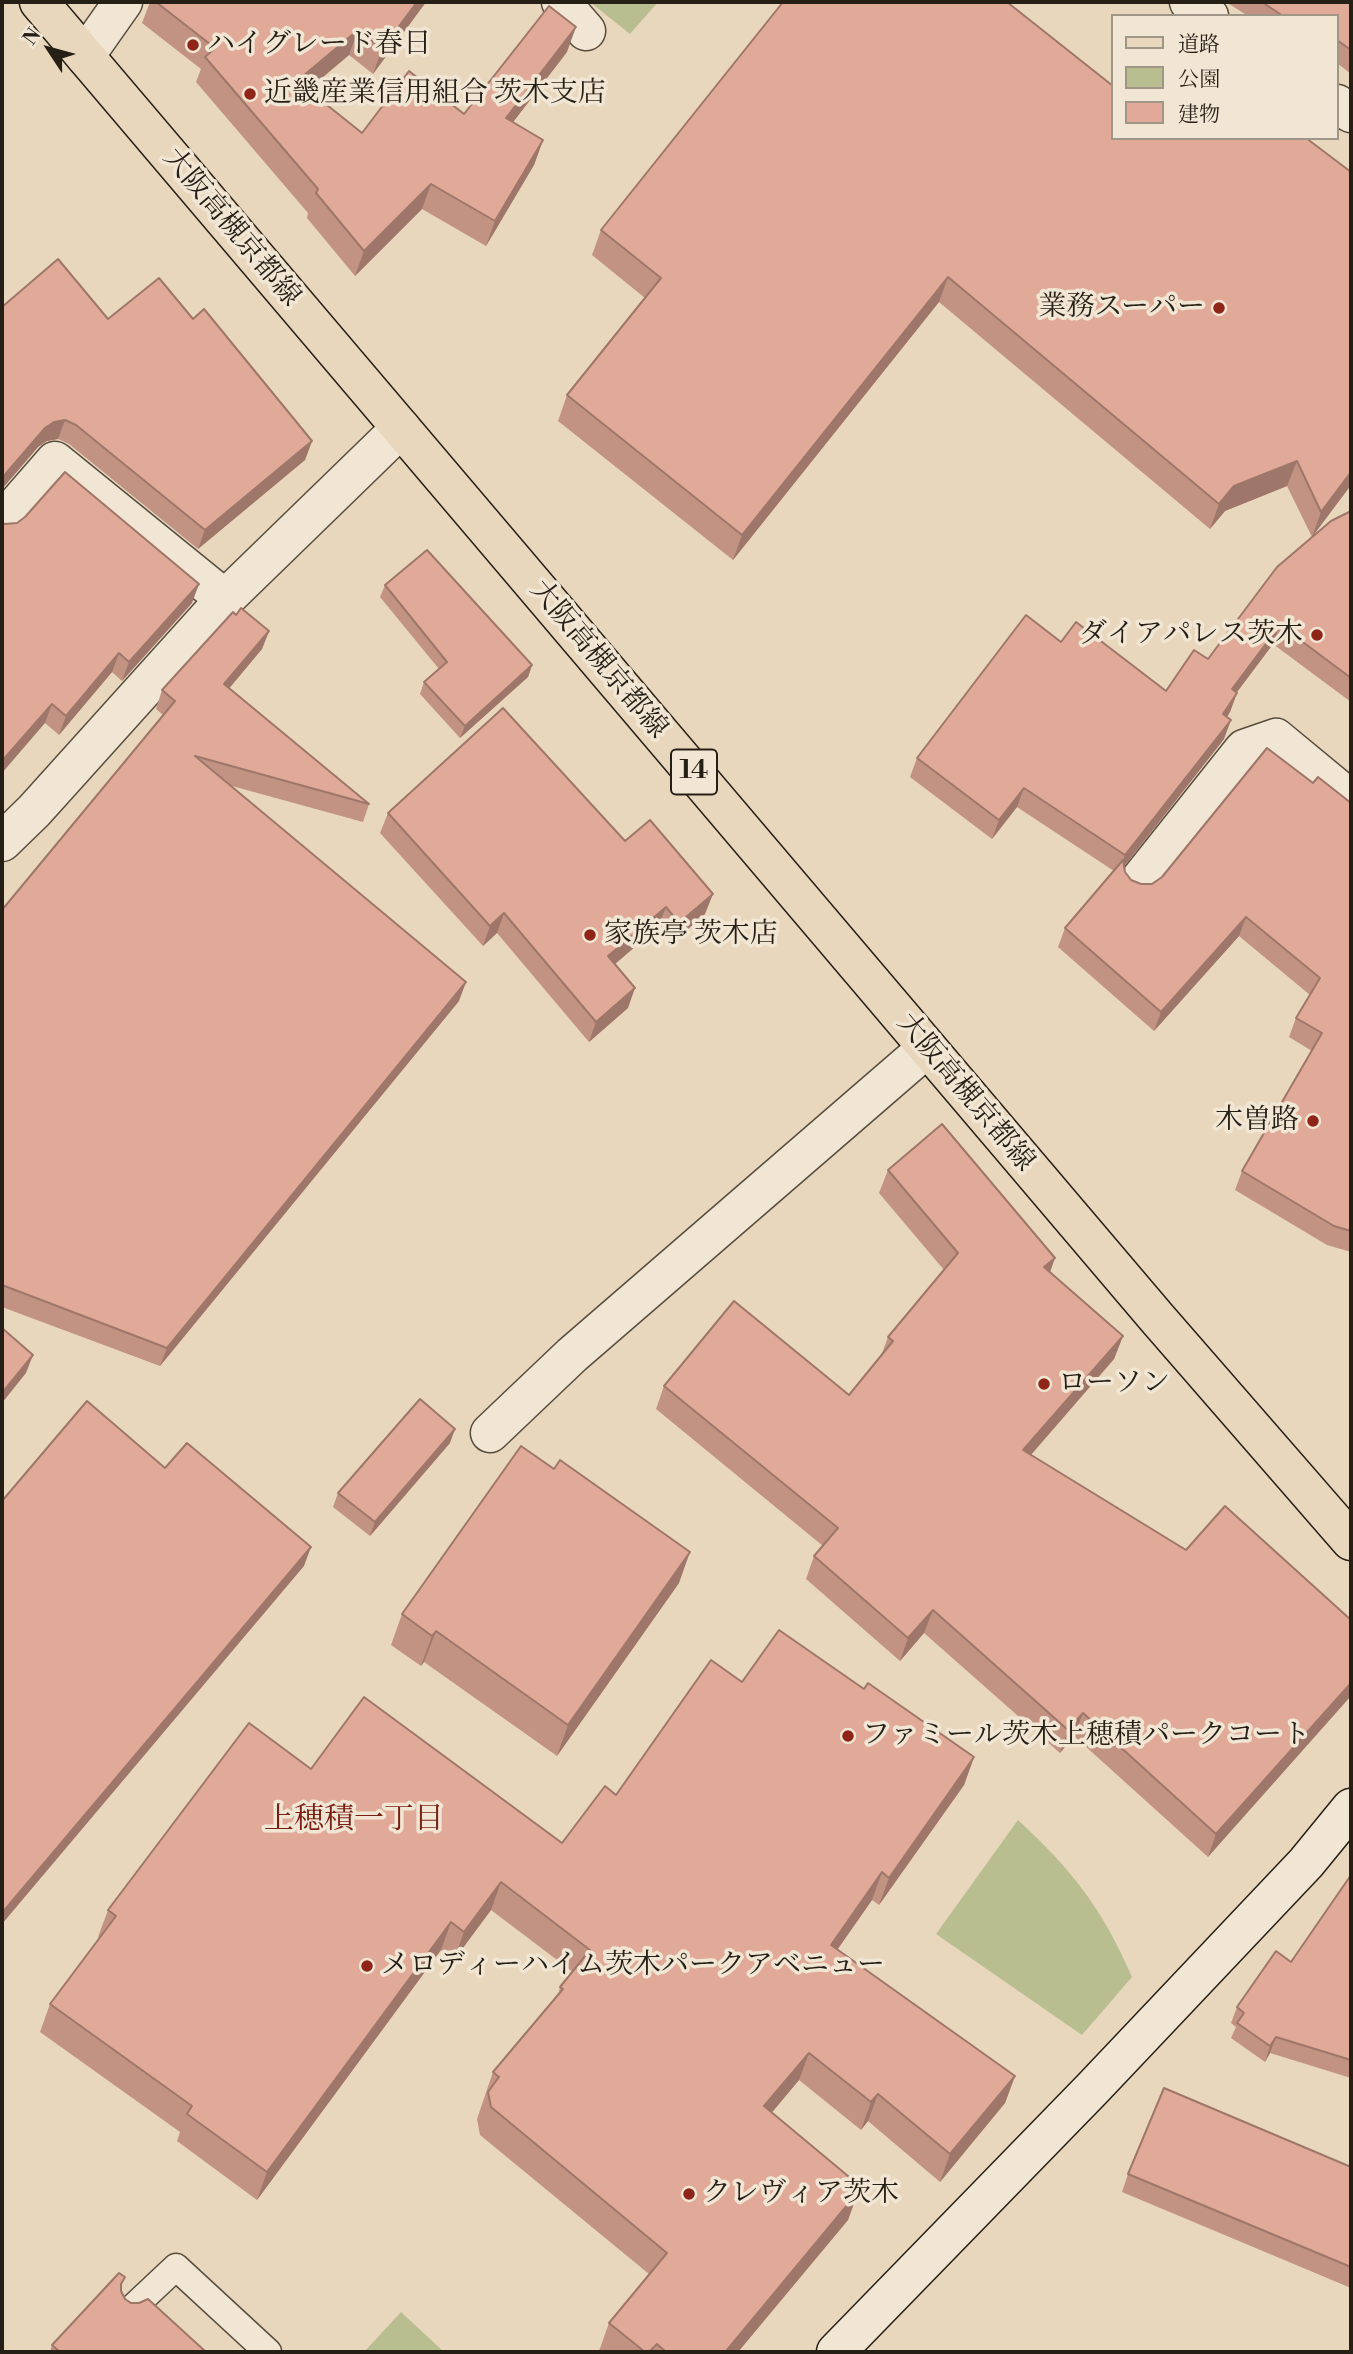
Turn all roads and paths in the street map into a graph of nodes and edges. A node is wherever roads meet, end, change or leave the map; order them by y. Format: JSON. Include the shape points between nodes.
{"nodes":[{"id":1,"x":38,"y":2,"type":"edge"},
{"id":2,"x":122,"y":2,"type":"edge"},
{"id":3,"x":561,"y":2,"type":"edge"},
{"id":4,"x":1189,"y":2,"type":"edge"},
{"id":5,"x":1206,"y":14,"type":"edge"},
{"id":6,"x":586,"y":31,"type":"dead end"},
{"id":7,"x":85,"y":56,"type":"junction"},
{"id":8,"x":401,"y":428,"type":"junction"},
{"id":9,"x":2,"y":522,"type":"edge"},
{"id":10,"x":225,"y":599,"type":"junction"},
{"id":11,"x":1351,"y":800,"type":"edge"},
{"id":12,"x":2,"y":842,"type":"edge"},
{"id":13,"x":1138,"y":881,"type":"edge"},
{"id":14,"x":928,"y":1048,"type":"junction"},
{"id":15,"x":490,"y":1433,"type":"dead end"},
{"id":16,"x":1351,"y":1541,"type":"edge"},
{"id":17,"x":1351,"y":1808,"type":"edge"},
{"id":18,"x":127,"y":2313,"type":"edge"},
{"id":19,"x":268,"y":2352,"type":"edge"},
{"id":20,"x":836,"y":2352,"type":"edge"}],
"edges":[{"from":1,"to":7,"type":"main road","name":"大阪高槻京都線","number":"14"},
{"from":2,"to":7,"type":"street"},
{"from":3,"to":6,"type":"street"},
{"from":4,"to":5,"type":"street"},
{"from":7,"to":8,"type":"main road","name":"大阪高槻京都線","number":"14"},
{"from":8,"to":10,"type":"street"},
{"from":8,"to":14,"type":"main road","name":"大阪高槻京都線","number":"14"},
{"from":9,"to":10,"type":"street","via":[[55,461]]},
{"from":10,"to":12,"type":"street"},
{"from":11,"to":13,"type":"street","via":[[1276,738],[1244,749]]},
{"from":14,"to":15,"type":"street","via":[[572,1355]]},
{"from":14,"to":16,"type":"main road","name":"大阪高槻京都線","number":"14"},
{"from":17,"to":20,"type":"street","via":[[1306,1863],[1093,2088]]},
{"from":18,"to":19,"type":"lane","via":[[176,2267]]}]}
